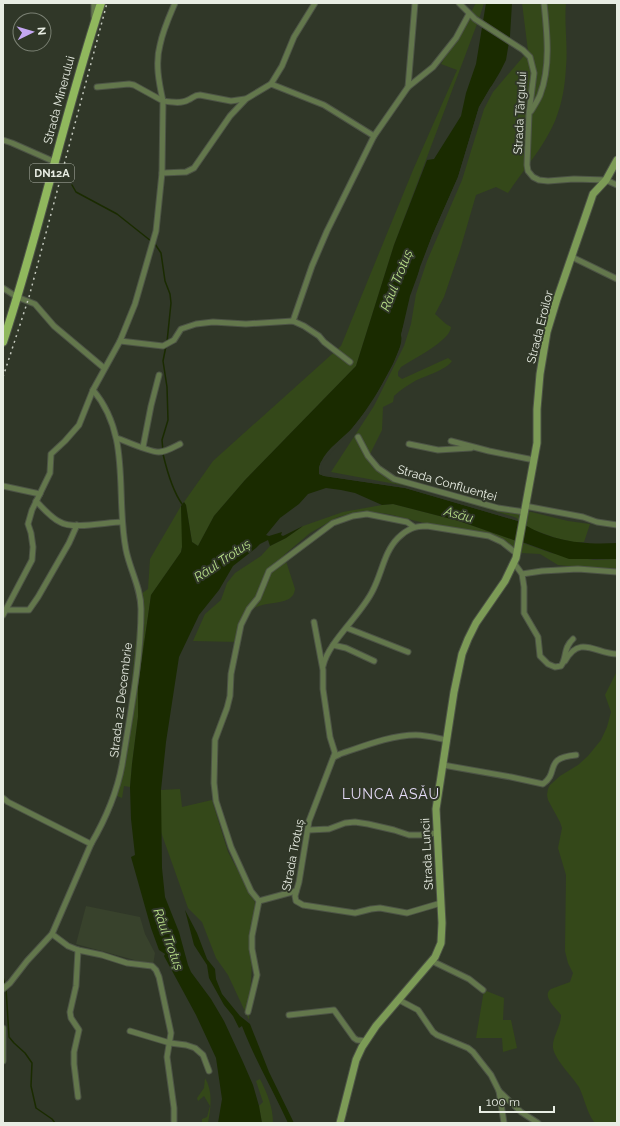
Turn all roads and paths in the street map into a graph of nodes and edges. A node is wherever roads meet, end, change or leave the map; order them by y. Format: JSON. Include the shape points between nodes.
{"nodes":[{"id":1,"x":94,"y":3,"type":"edge"},
{"id":2,"x":100,"y":3,"type":"edge"},
{"id":3,"x":174,"y":3,"type":"edge"},
{"id":4,"x":315,"y":3,"type":"edge"},
{"id":5,"x":415,"y":3,"type":"edge"},
{"id":6,"x":459,"y":3,"type":"edge"},
{"id":7,"x":544,"y":3,"type":"edge"},
{"id":8,"x":469,"y":14,"type":"junction"},
{"id":9,"x":93,"y":24,"type":"junction"},
{"id":10,"x":271,"y":84,"type":"junction"},
{"id":11,"x":98,"y":87,"type":"dead end"},
{"id":12,"x":408,"y":87,"type":"junction"},
{"id":13,"x":246,"y":99,"type":"junction"},
{"id":14,"x":162,"y":101,"type":"junction"},
{"id":15,"x":529,"y":113,"type":"junction"},
{"id":16,"x":374,"y":136,"type":"junction"},
{"id":17,"x":3,"y":140,"type":"edge"},
{"id":18,"x":617,"y":160,"type":"edge"},
{"id":19,"x":55,"y":162,"type":"junction"},
{"id":20,"x":162,"y":173,"type":"junction"},
{"id":21,"x":606,"y":180,"type":"junction"},
{"id":22,"x":617,"y":185,"type":"edge"},
{"id":23,"x":572,"y":257,"type":"junction"},
{"id":24,"x":617,"y":279,"type":"edge"},
{"id":25,"x":3,"y":288,"type":"edge"},
{"id":26,"x":17,"y":297,"type":"junction"},
{"id":27,"x":293,"y":321,"type":"junction"},
{"id":28,"x":120,"y":341,"type":"junction"},
{"id":29,"x":3,"y":342,"type":"edge"},
{"id":30,"x":350,"y":362,"type":"dead end"},
{"id":31,"x":104,"y":368,"type":"junction"},
{"id":32,"x":159,"y":374,"type":"dead end"},
{"id":33,"x":93,"y":390,"type":"junction"},
{"id":34,"x":358,"y":437,"type":"dead end"},
{"id":35,"x":117,"y":438,"type":"junction"},
{"id":36,"x":451,"y":441,"type":"dead end"},
{"id":37,"x":180,"y":444,"type":"dead end"},
{"id":38,"x":409,"y":444,"type":"dead end"},
{"id":39,"x":143,"y":447,"type":"junction"},
{"id":40,"x":482,"y":449,"type":"junction"},
{"id":41,"x":534,"y":460,"type":"junction"},
{"id":42,"x":3,"y":486,"type":"edge"},
{"id":43,"x":40,"y":494,"type":"junction"},
{"id":44,"x":36,"y":501,"type":"junction"},
{"id":45,"x":525,"y":509,"type":"junction"},
{"id":46,"x":122,"y":522,"type":"junction"},
{"id":47,"x":617,"y":524,"type":"edge"},
{"id":48,"x":77,"y":525,"type":"junction"},
{"id":49,"x":414,"y":527,"type":"junction"},
{"id":50,"x":519,"y":545,"type":"joint"},
{"id":51,"x":517,"y":554,"type":"junction"},
{"id":52,"x":514,"y":563,"type":"junction"},
{"id":53,"x":617,"y":572,"type":"edge"},
{"id":54,"x":522,"y":574,"type":"junction"},
{"id":55,"x":5,"y":613,"type":"edge"},
{"id":56,"x":314,"y":622,"type":"dead end"},
{"id":57,"x":346,"y":628,"type":"junction"},
{"id":58,"x":573,"y":639,"type":"dead end"},
{"id":59,"x":333,"y":645,"type":"junction"},
{"id":60,"x":408,"y":652,"type":"dead end"},
{"id":61,"x":617,"y":654,"type":"edge"},
{"id":62,"x":374,"y":661,"type":"dead end"},
{"id":63,"x":563,"y":664,"type":"junction"},
{"id":64,"x":323,"y":670,"type":"junction"},
{"id":65,"x":447,"y":740,"type":"junction"},
{"id":66,"x":576,"y":755,"type":"dead end"},
{"id":67,"x":334,"y":757,"type":"junction"},
{"id":68,"x":443,"y":765,"type":"junction"},
{"id":69,"x":3,"y":798,"type":"edge"},
{"id":70,"x":309,"y":830,"type":"junction"},
{"id":71,"x":437,"y":833,"type":"junction"},
{"id":72,"x":91,"y":844,"type":"junction"},
{"id":73,"x":296,"y":891,"type":"junction"},
{"id":74,"x":259,"y":901,"type":"junction"},
{"id":75,"x":441,"y":903,"type":"junction"},
{"id":76,"x":52,"y":934,"type":"junction"},
{"id":77,"x":78,"y":950,"type":"junction"},
{"id":78,"x":432,"y":961,"type":"junction"},
{"id":79,"x":5,"y":987,"type":"edge"},
{"id":80,"x":483,"y":990,"type":"dead end"},
{"id":81,"x":399,"y":1000,"type":"junction"},
{"id":82,"x":248,"y":1012,"type":"dead end"},
{"id":83,"x":289,"y":1015,"type":"dead end"},
{"id":84,"x":3,"y":1028,"type":"edge"},
{"id":85,"x":130,"y":1031,"type":"dead end"},
{"id":86,"x":3,"y":1033,"type":"edge"},
{"id":87,"x":366,"y":1041,"type":"junction"},
{"id":88,"x":170,"y":1043,"type":"junction"},
{"id":89,"x":3,"y":1062,"type":"edge"},
{"id":90,"x":209,"y":1071,"type":"dead end"},
{"id":91,"x":499,"y":1091,"type":"junction"},
{"id":92,"x":78,"y":1097,"type":"dead end"},
{"id":93,"x":341,"y":1122,"type":"edge"},
{"id":94,"x":174,"y":1123,"type":"edge"},
{"id":95,"x":504,"y":1123,"type":"edge"},
{"id":96,"x":538,"y":1123,"type":"edge"}],
"edges":[{"from":1,"to":9,"type":"street"},
{"from":2,"to":9,"type":"main road","name":"Strada Minerului","number":"DN12A"},
{"from":3,"to":14,"type":"street","via":[[159,46]]},
{"from":4,"to":10,"type":"street","via":[[294,37]]},
{"from":5,"to":12,"type":"street"},
{"from":6,"to":8,"type":"street"},
{"from":7,"to":15,"type":"street","via":[[548,40],[544,81],[540,95]]},
{"from":8,"to":12,"type":"street","via":[[456,38],[434,67]]},
{"from":8,"to":15,"type":"street","name":"Strada Târgului","via":[[530,57],[534,73]]},
{"from":9,"to":19,"type":"main road","name":"Strada Minerului","number":"DN12A"},
{"from":10,"to":13,"type":"street"},
{"from":10,"to":16,"type":"street","via":[[324,105]]},
{"from":11,"to":14,"type":"street","via":[[134,85]]},
{"from":12,"to":16,"type":"street"},
{"from":13,"to":14,"type":"street","via":[[231,102],[195,95],[182,102]]},
{"from":13,"to":20,"type":"street","via":[[230,116],[194,168],[186,172]]},
{"from":14,"to":20,"type":"street"},
{"from":15,"to":21,"type":"street","name":"Strada Târgului","via":[[527,165],[528,171],[534,177],[548,181]]},
{"from":16,"to":27,"type":"street","via":[[327,231]]},
{"from":17,"to":19,"type":"street"},
{"from":18,"to":21,"type":"main road","name":"Strada Eroilor"},
{"from":19,"to":26,"type":"main road","name":"Strada Minerului","number":"DN12A"},
{"from":20,"to":28,"type":"street","via":[[156,231],[135,304]]},
{"from":21,"to":22,"type":"street"},
{"from":21,"to":23,"type":"main road","name":"Strada Eroilor","via":[[594,194]]},
{"from":23,"to":24,"type":"street"},
{"from":23,"to":41,"type":"main road","name":"Strada Eroilor","via":[[550,319],[541,363]]},
{"from":25,"to":26,"type":"street"},
{"from":26,"to":29,"type":"main road","name":"Strada Minerului","number":"DN12A"},
{"from":26,"to":31,"type":"street","via":[[35,304],[54,326]]},
{"from":27,"to":28,"type":"street","via":[[196,324],[181,329],[174,340],[163,346]]},
{"from":27,"to":30,"type":"street","via":[[319,336]]},
{"from":28,"to":31,"type":"street"},
{"from":31,"to":33,"type":"street"},
{"from":32,"to":39,"type":"street"},
{"from":33,"to":35,"type":"street","name":"Strada 22 Decembrie","via":[[101,399]]},
{"from":33,"to":43,"type":"street","via":[[79,424],[51,454],[50,473]]},
{"from":34,"to":45,"type":"street","name":"Strada Confluenței","via":[[378,468],[394,479],[498,508]]},
{"from":35,"to":39,"type":"street"},
{"from":35,"to":46,"type":"street","name":"Strada 22 Decembrie"},
{"from":36,"to":40,"type":"street"},
{"from":37,"to":39,"type":"street","via":[[159,453]]},
{"from":38,"to":40,"type":"street","via":[[438,450]]},
{"from":40,"to":41,"type":"street"},
{"from":41,"to":45,"type":"main road","name":"Strada Eroilor"},
{"from":42,"to":43,"type":"street"},
{"from":43,"to":44,"type":"street"},
{"from":44,"to":48,"type":"street","via":[[59,522]]},
{"from":44,"to":55,"type":"street","via":[[28,524],[33,547],[32,560]]},
{"from":45,"to":47,"type":"street","name":"Strada Confluenței"},
{"from":45,"to":50,"type":"main road","name":"Strada Eroilor"},
{"from":46,"to":48,"type":"street"},
{"from":46,"to":72,"type":"street","name":"Strada 22 Decembrie","via":[[126,551],[139,592],[141,608],[138,655],[119,782]]},
{"from":48,"to":55,"type":"street","via":[[69,544],[29,610]]},
{"from":49,"to":51,"type":"street","via":[[434,527],[490,536]]},
{"from":49,"to":57,"type":"street","via":[[402,534],[392,545],[373,590]]},
{"from":49,"to":74,"type":"street","via":[[407,522],[367,514],[333,523],[269,570],[258,598],[241,625],[231,674],[230,696],[215,740],[214,783],[216,801],[231,847],[251,891]]},
{"from":50,"to":51,"type":"main road","name":"Strada Luncii"},
{"from":51,"to":52,"type":"main road","name":"Strada Luncii"},
{"from":52,"to":54,"type":"street"},
{"from":52,"to":65,"type":"main road","name":"Strada Luncii","via":[[466,643],[454,692]]},
{"from":53,"to":54,"type":"street","via":[[578,569]]},
{"from":54,"to":63,"type":"street","via":[[524,613],[538,637],[540,656],[551,666],[559,667]]},
{"from":56,"to":64,"type":"street"},
{"from":57,"to":59,"type":"street"},
{"from":57,"to":60,"type":"street"},
{"from":58,"to":63,"type":"street","via":[[567,647]]},
{"from":59,"to":62,"type":"street"},
{"from":59,"to":64,"type":"street","via":[[324,661]]},
{"from":61,"to":63,"type":"street","via":[[609,654],[593,647],[582,647],[572,651]]},
{"from":64,"to":67,"type":"street","via":[[323,689]]},
{"from":65,"to":67,"type":"street","via":[[419,735],[408,736],[385,740]]},
{"from":65,"to":68,"type":"main road","name":"Strada Luncii"},
{"from":66,"to":68,"type":"street","via":[[558,759],[548,780],[543,784]]},
{"from":67,"to":70,"type":"street","name":"Strada Trotuș","via":[[310,818]]},
{"from":68,"to":71,"type":"main road","name":"Strada Luncii","via":[[436,809]]},
{"from":69,"to":72,"type":"street"},
{"from":70,"to":71,"type":"street","via":[[329,829],[355,822],[410,835]]},
{"from":70,"to":73,"type":"street","name":"Strada Trotuș"},
{"from":71,"to":75,"type":"main road","name":"Strada Luncii"},
{"from":72,"to":76,"type":"street","name":"Strada 22 Decembrie"},
{"from":73,"to":74,"type":"street"},
{"from":73,"to":75,"type":"street","name":"Strada Trotuș","via":[[295,898],[300,904],[355,913],[380,908],[407,913]]},
{"from":74,"to":82,"type":"street","via":[[252,936],[257,975]]},
{"from":75,"to":78,"type":"main road","name":"Strada Luncii","via":[[441,943]]},
{"from":76,"to":77,"type":"street"},
{"from":76,"to":79,"type":"street","name":"Strada 22 Decembrie"},
{"from":77,"to":88,"type":"street","via":[[127,963],[145,964],[156,970],[171,1033]]},
{"from":77,"to":92,"type":"street","via":[[76,986],[70,1012],[79,1030],[74,1052]]},
{"from":78,"to":80,"type":"street","via":[[469,979]]},
{"from":78,"to":81,"type":"main road","name":"Strada Luncii"},
{"from":81,"to":87,"type":"main road","name":"Strada Luncii"},
{"from":81,"to":91,"type":"street","via":[[418,1010],[437,1035],[473,1052],[491,1075]]},
{"from":83,"to":87,"type":"street","via":[[334,1010],[351,1035],[357,1040]]},
{"from":84,"to":86,"type":"street"},
{"from":85,"to":88,"type":"street"},
{"from":86,"to":89,"type":"street"},
{"from":87,"to":93,"type":"main road","name":"Strada Luncii","via":[[356,1060]]},
{"from":88,"to":90,"type":"street","via":[[195,1048],[203,1055]]},
{"from":88,"to":94,"type":"street","via":[[166,1057]]},
{"from":91,"to":95,"type":"street"},
{"from":91,"to":96,"type":"street","via":[[521,1112]]}]}
